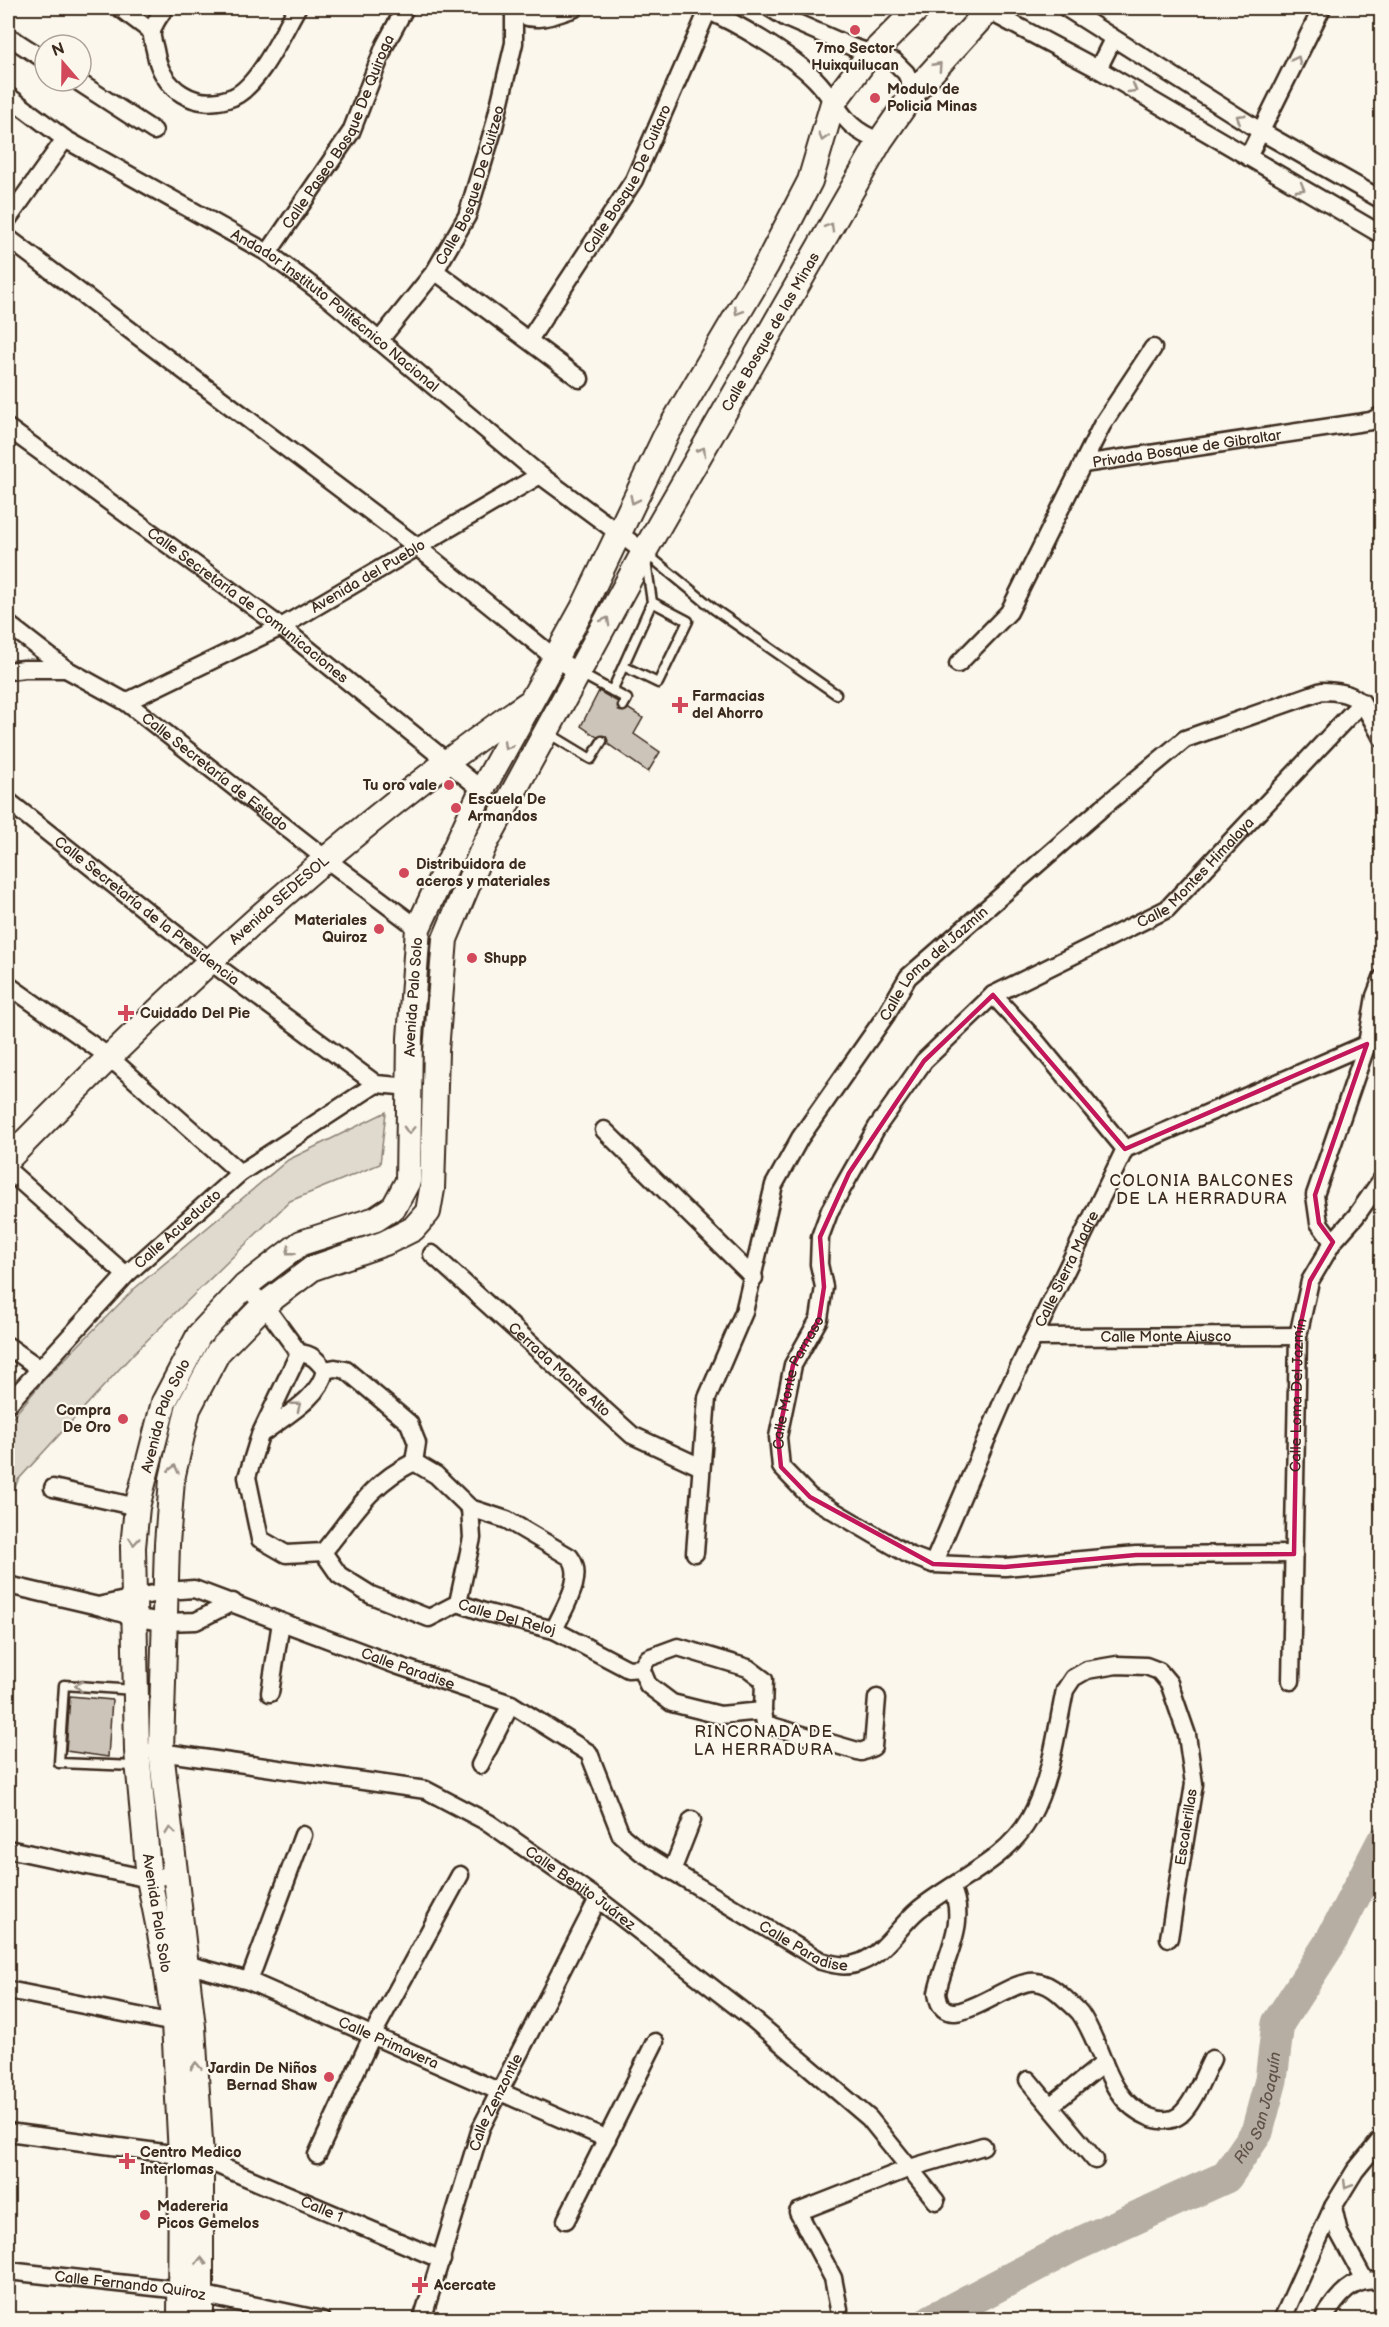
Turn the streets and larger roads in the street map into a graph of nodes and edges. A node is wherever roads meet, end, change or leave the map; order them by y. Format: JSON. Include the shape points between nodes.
{"nodes":[{"id":1,"x":120,"y":8,"type":"edge"},
{"id":2,"x":165,"y":8,"type":"edge"},
{"id":3,"x":297,"y":8,"type":"edge"},
{"id":4,"x":405,"y":8,"type":"edge"},
{"id":5,"x":575,"y":8,"type":"edge"},
{"id":6,"x":706,"y":8,"type":"edge"},
{"id":7,"x":770,"y":8,"type":"edge"},
{"id":8,"x":918,"y":8,"type":"edge"},
{"id":9,"x":987,"y":8,"type":"edge"},
{"id":10,"x":1066,"y":8,"type":"edge"},
{"id":11,"x":1322,"y":8,"type":"edge"},
{"id":12,"x":512,"y":9,"type":"edge"},
{"id":13,"x":152,"y":32,"type":"junction"},
{"id":14,"x":8,"y":36,"type":"edge"},
{"id":15,"x":1113,"y":39,"type":"junction"},
{"id":16,"x":33,"y":52,"type":"edge"},
{"id":17,"x":873,"y":52,"type":"junction"},
{"id":18,"x":1098,"y":69,"type":"junction"},
{"id":19,"x":93,"y":91,"type":"edge"},
{"id":20,"x":915,"y":92,"type":"junction"},
{"id":21,"x":8,"y":96,"type":"edge"},
{"id":22,"x":833,"y":103,"type":"junction"},
{"id":23,"x":154,"y":131,"type":"dead end"},
{"id":24,"x":1262,"y":132,"type":"junction"},
{"id":25,"x":65,"y":139,"type":"junction"},
{"id":26,"x":880,"y":141,"type":"junction"},
{"id":27,"x":1248,"y":157,"type":"junction"},
{"id":28,"x":1382,"y":200,"type":"edge"},
{"id":29,"x":8,"y":219,"type":"edge"},
{"id":30,"x":1382,"y":235,"type":"edge"},
{"id":31,"x":8,"y":238,"type":"edge"},
{"id":32,"x":268,"y":253,"type":"junction"},
{"id":33,"x":435,"y":271,"type":"junction"},
{"id":34,"x":529,"y":340,"type":"junction"},
{"id":35,"x":379,"y":341,"type":"junction"},
{"id":36,"x":1153,"y":348,"type":"dead end"},
{"id":37,"x":580,"y":379,"type":"dead end"},
{"id":38,"x":1382,"y":415,"type":"edge"},
{"id":39,"x":8,"y":428,"type":"edge"},
{"id":40,"x":1083,"y":464,"type":"junction"},
{"id":41,"x":540,"y":475,"type":"junction"},
{"id":42,"x":618,"y":533,"type":"junction"},
{"id":43,"x":416,"y":546,"type":"junction"},
{"id":44,"x":644,"y":552,"type":"junction"},
{"id":45,"x":8,"y":624,"type":"edge"},
{"id":46,"x":281,"y":627,"type":"junction"},
{"id":47,"x":555,"y":658,"type":"junction"},
{"id":48,"x":958,"y":664,"type":"dead end"},
{"id":49,"x":66,"y":669,"type":"junction"},
{"id":50,"x":8,"y":671,"type":"edge"},
{"id":51,"x":578,"y":672,"type":"junction"},
{"id":52,"x":533,"y":699,"type":"junction"},
{"id":53,"x":126,"y":702,"type":"junction"},
{"id":54,"x":1362,"y":702,"type":"junction"},
{"id":55,"x":1382,"y":738,"type":"edge"},
{"id":56,"x":445,"y":761,"type":"junction"},
{"id":57,"x":482,"y":790,"type":"junction"},
{"id":58,"x":8,"y":801,"type":"edge"},
{"id":59,"x":326,"y":859,"type":"junction"},
{"id":60,"x":418,"y":927,"type":"junction"},
{"id":61,"x":211,"y":962,"type":"junction"},
{"id":62,"x":1382,"y":978,"type":"edge"},
{"id":63,"x":8,"y":985,"type":"edge"},
{"id":64,"x":993,"y":994,"type":"junction"},
{"id":65,"x":1366,"y":1044,"type":"junction"},
{"id":66,"x":108,"y":1056,"type":"junction"},
{"id":67,"x":376,"y":1084,"type":"junction"},
{"id":68,"x":411,"y":1087,"type":"junction"},
{"id":69,"x":604,"y":1130,"type":"dead end"},
{"id":70,"x":1125,"y":1149,"type":"junction"},
{"id":71,"x":8,"y":1159,"type":"edge"},
{"id":72,"x":8,"y":1170,"type":"edge"},
{"id":73,"x":240,"y":1173,"type":"junction"},
{"id":74,"x":1382,"y":1179,"type":"edge"},
{"id":75,"x":1334,"y":1242,"type":"junction"},
{"id":76,"x":432,"y":1254,"type":"dead end"},
{"id":77,"x":126,"y":1275,"type":"junction"},
{"id":78,"x":754,"y":1278,"type":"junction"},
{"id":79,"x":244,"y":1286,"type":"junction"},
{"id":80,"x":264,"y":1305,"type":"junction"},
{"id":81,"x":1298,"y":1336,"type":"junction"},
{"id":82,"x":1036,"y":1337,"type":"junction"},
{"id":83,"x":8,"y":1346,"type":"edge"},
{"id":84,"x":299,"y":1353,"type":"junction"},
{"id":85,"x":39,"y":1368,"type":"junction"},
{"id":86,"x":325,"y":1370,"type":"junction"},
{"id":87,"x":8,"y":1404,"type":"edge"},
{"id":88,"x":261,"y":1435,"type":"junction"},
{"id":89,"x":414,"y":1462,"type":"junction"},
{"id":90,"x":701,"y":1467,"type":"junction"},
{"id":91,"x":53,"y":1488,"type":"dead end"},
{"id":92,"x":137,"y":1507,"type":"junction"},
{"id":93,"x":470,"y":1508,"type":"junction"},
{"id":94,"x":323,"y":1552,"type":"junction"},
{"id":95,"x":694,"y":1553,"type":"dead end"},
{"id":96,"x":1294,"y":1554,"type":"junction"},
{"id":97,"x":933,"y":1564,"type":"junction"},
{"id":98,"x":8,"y":1585,"type":"edge"},
{"id":99,"x":166,"y":1591,"type":"junction"},
{"id":100,"x":233,"y":1602,"type":"junction"},
{"id":101,"x":458,"y":1602,"type":"junction"},
{"id":102,"x":135,"y":1608,"type":"junction"},
{"id":103,"x":164,"y":1622,"type":"junction"},
{"id":104,"x":281,"y":1622,"type":"junction"},
{"id":105,"x":554,"y":1630,"type":"junction"},
{"id":106,"x":641,"y":1668,"type":"junction"},
{"id":107,"x":1291,"y":1681,"type":"dead end"},
{"id":108,"x":270,"y":1693,"type":"dead end"},
{"id":109,"x":877,"y":1698,"type":"dead end"},
{"id":110,"x":511,"y":1704,"type":"junction"},
{"id":111,"x":763,"y":1711,"type":"junction"},
{"id":112,"x":161,"y":1751,"type":"junction"},
{"id":113,"x":137,"y":1759,"type":"junction"},
{"id":114,"x":480,"y":1765,"type":"dead end"},
{"id":115,"x":692,"y":1821,"type":"dead end"},
{"id":116,"x":303,"y":1835,"type":"dead end"},
{"id":117,"x":8,"y":1850,"type":"edge"},
{"id":118,"x":672,"y":1871,"type":"junction"},
{"id":119,"x":174,"y":1874,"type":"junction"},
{"id":120,"x":460,"y":1875,"type":"dead end"},
{"id":121,"x":149,"y":1879,"type":"junction"},
{"id":122,"x":951,"y":1887,"type":"junction"},
{"id":123,"x":598,"y":1899,"type":"junction"},
{"id":124,"x":1169,"y":1938,"type":"dead end"},
{"id":125,"x":175,"y":1961,"type":"junction"},
{"id":126,"x":249,"y":1982,"type":"junction"},
{"id":127,"x":8,"y":1990,"type":"edge"},
{"id":128,"x":184,"y":2025,"type":"junction"},
{"id":129,"x":372,"y":2036,"type":"junction"},
{"id":130,"x":655,"y":2042,"type":"dead end"},
{"id":131,"x":1212,"y":2059,"type":"dead end"},
{"id":132,"x":1104,"y":2063,"type":"junction"},
{"id":133,"x":1028,"y":2080,"type":"dead end"},
{"id":134,"x":501,"y":2090,"type":"junction"},
{"id":135,"x":1050,"y":2106,"type":"junction"},
{"id":136,"x":8,"y":2132,"type":"edge"},
{"id":137,"x":1382,"y":2138,"type":"edge"},
{"id":138,"x":607,"y":2139,"type":"junction"},
{"id":139,"x":983,"y":2146,"type":"dead end"},
{"id":140,"x":317,"y":2155,"type":"dead end"},
{"id":141,"x":191,"y":2156,"type":"junction"},
{"id":142,"x":1095,"y":2160,"type":"dead end"},
{"id":143,"x":910,"y":2168,"type":"junction"},
{"id":144,"x":936,"y":2201,"type":"dead end"},
{"id":145,"x":1334,"y":2207,"type":"junction"},
{"id":146,"x":566,"y":2220,"type":"dead end"},
{"id":147,"x":442,"y":2260,"type":"junction"},
{"id":148,"x":8,"y":2271,"type":"edge"},
{"id":149,"x":1364,"y":2279,"type":"junction"},
{"id":150,"x":1382,"y":2282,"type":"edge"},
{"id":151,"x":191,"y":2291,"type":"junction"},
{"id":152,"x":839,"y":2309,"type":"dead end"},
{"id":153,"x":180,"y":2319,"type":"edge"},
{"id":154,"x":201,"y":2319,"type":"edge"},
{"id":155,"x":322,"y":2319,"type":"edge"},
{"id":156,"x":422,"y":2319,"type":"edge"},
{"id":157,"x":1282,"y":2319,"type":"edge"},
{"id":158,"x":1323,"y":2319,"type":"edge"}],
"edges":[{"from":1,"to":13,"type":"street"},
{"from":2,"to":13,"type":"street"},
{"from":3,"to":13,"type":"street","via":[[253,81],[234,96],[212,102],[182,95],[166,82],[156,60]]},
{"from":4,"to":32,"type":"street","name":"Calle Paseo Bosque De Quiroga","via":[[385,45],[351,132]]},
{"from":5,"to":12,"type":"street","via":[[542,20],[527,18]]},
{"from":6,"to":22,"type":"street","via":[[798,64]]},
{"from":6,"to":34,"type":"street","name":"Calle Bosque De Cuitaro","via":[[634,180]]},
{"from":7,"to":17,"type":"street","via":[[852,47]]},
{"from":8,"to":17,"type":"main road"},
{"from":9,"to":18,"type":"street"},
{"from":20,"to":9,"type":"main road","name":"Calle Bosque de las Minas","one_way":true},
{"from":10,"to":15,"type":"street"},
{"from":24,"to":11,"type":"street","one_way":true},
{"from":12,"to":33,"type":"street","name":"Calle Bosque De Cuitzeo","via":[[514,43],[494,127],[467,216]]},
{"from":14,"to":16,"type":"street"},
{"from":15,"to":18,"type":"street"},
{"from":24,"to":15,"type":"street","one_way":true},
{"from":17,"to":20,"type":"street","via":[[901,67]]},
{"from":17,"to":22,"type":"main road"},
{"from":18,"to":27,"type":"street","one_way":true},
{"from":19,"to":23,"type":"street"},
{"from":20,"to":26,"type":"main road","name":"Calle Bosque de las Minas"},
{"from":21,"to":25,"type":"street","name":"Andador Instituto Politécnico Nacional"},
{"from":22,"to":26,"type":"street","via":[[853,128]]},
{"from":22,"to":42,"type":"main road","one_way":true,"via":[[810,181],[766,266],[665,437]]},
{"from":24,"to":27,"type":"street"},
{"from":24,"to":28,"type":"street"},
{"from":25,"to":29,"type":"street"},
{"from":25,"to":32,"type":"street","name":"Andador Instituto Politécnico Nacional"},
{"from":44,"to":26,"type":"main road","name":"Calle Bosque de las Minas","one_way":true},
{"from":27,"to":30,"type":"street","one_way":true},
{"from":31,"to":43,"type":"street"},
{"from":32,"to":35,"type":"street","name":"Andador Instituto Politécnico Nacional"},
{"from":33,"to":34,"type":"street"},
{"from":33,"to":35,"type":"street","name":"Calle Bosque De Cuitzeo"},
{"from":34,"to":37,"type":"street"},
{"from":35,"to":41,"type":"street","name":"Andador Instituto Politécnico Nacional"},
{"from":36,"to":40,"type":"street","via":[[1102,425]]},
{"from":38,"to":40,"type":"street","name":"Privada Bosque de Gibraltar","via":[[1371,421]]},
{"from":39,"to":46,"type":"street","name":"Calle Secretaría de Comunicaciones"},
{"from":40,"to":48,"type":"street","name":"Privada Bosque de Gibraltar","via":[[1009,612]]},
{"from":41,"to":42,"type":"street","name":"Andador Instituto Politécnico Nacional"},
{"from":41,"to":43,"type":"street","name":"Avenida del Pueblo"},
{"from":42,"to":44,"type":"street","name":"Andador Instituto Politécnico Nacional"},
{"from":42,"to":47,"type":"main road"},
{"from":43,"to":46,"type":"street","name":"Avenida del Pueblo"},
{"from":43,"to":47,"type":"street"},
{"from":51,"to":44,"type":"main road","name":"Calle Bosque de las Minas","one_way":true},
{"from":45,"to":49,"type":"street","name":"Calle Secretaría de Estado"},
{"from":46,"to":53,"type":"street","name":"Avenida del Pueblo"},
{"from":46,"to":56,"type":"street","name":"Calle Secretaría de Comunicaciones"},
{"from":47,"to":51,"type":"street"},
{"from":47,"to":52,"type":"main road","name":"Avenida Palo Solo"},
{"from":49,"to":50,"type":"street"},
{"from":49,"to":53,"type":"street","name":"Calle Secretaría de Estado"},
{"from":51,"to":52,"type":"main road","name":"Avenida SEDESOL"},
{"from":51,"to":80,"type":"main road","name":"Avenida Palo Solo","via":[[484,846],[445,939],[428,1212],[413,1229],[385,1243],[313,1268]]},
{"from":52,"to":56,"type":"main road","name":"Avenida SEDESOL"},
{"from":52,"to":57,"type":"main road","name":"Avenida Palo Solo","one_way":true},
{"from":53,"to":59,"type":"street","name":"Calle Secretaría de Estado"},
{"from":54,"to":55,"type":"street"},
{"from":54,"to":64,"type":"street","name":"Calle Montes Himalaya","via":[[1167,909]]},
{"from":54,"to":78,"type":"street","name":"Calle Loma del Jazmín","via":[[1343,691],[1322,691],[1185,739],[908,977],[800,1138],[774,1185]]},
{"from":56,"to":57,"type":"street","name":"Calle Secretaría de Comunicaciones"},
{"from":56,"to":59,"type":"main road","name":"Avenida SEDESOL"},
{"from":57,"to":60,"type":"main road","name":"Avenida Palo Solo"},
{"from":58,"to":61,"type":"street","name":"Calle Secretaría de la Presidencia"},
{"from":59,"to":60,"type":"street","name":"Calle Secretaría de Estado"},
{"from":59,"to":61,"type":"main road","name":"Avenida SEDESOL"},
{"from":60,"to":68,"type":"main road","name":"Avenida Palo Solo","via":[[410,1038]]},
{"from":61,"to":66,"type":"main road","name":"Avenida SEDESOL"},
{"from":61,"to":67,"type":"street","name":"Calle Secretaría de la Presidencia"},
{"from":62,"to":65,"type":"street"},
{"from":63,"to":66,"type":"street"},
{"from":64,"to":70,"type":"street"},
{"from":64,"to":97,"type":"street","name":"Calle Monte Parnaso","via":[[924,1061],[877,1127],[830,1210],[820,1238],[819,1264],[824,1287],[819,1319],[793,1365],[778,1437],[781,1467],[810,1497],[909,1555]]},
{"from":65,"to":70,"type":"street"},
{"from":65,"to":75,"type":"street","via":[[1315,1195],[1319,1224]]},
{"from":66,"to":71,"type":"main road","name":"Avenida SEDESOL"},
{"from":66,"to":73,"type":"street"},
{"from":67,"to":68,"type":"street"},
{"from":67,"to":73,"type":"street","name":"Calle Acueducto"},
{"from":68,"to":79,"type":"main road","name":"Avenida Palo Solo","one_way":true,"via":[[408,1181],[394,1207],[376,1219],[301,1243]]},
{"from":69,"to":78,"type":"street"},
{"from":70,"to":82,"type":"street","name":"Calle Sierra Madre"},
{"from":72,"to":77,"type":"street"},
{"from":73,"to":77,"type":"street","name":"Calle Acueducto"},
{"from":74,"to":75,"type":"street","name":"Calle Loma Del Jazmín"},
{"from":75,"to":81,"type":"street","name":"Calle Loma Del Jazmín","via":[[1310,1281]]},
{"from":76,"to":90,"type":"street","name":"Cerrada Monte Alto","via":[[632,1436]]},
{"from":77,"to":85,"type":"street","name":"Calle Acueducto"},
{"from":78,"to":90,"type":"street","name":"Calle Loma del Jazmín","via":[[744,1312],[707,1398]]},
{"from":79,"to":80,"type":"street"},
{"from":79,"to":92,"type":"main road","name":"Avenida Palo Solo","via":[[199,1335],[164,1402]]},
{"from":80,"to":84,"type":"street"},
{"from":99,"to":80,"type":"main road","name":"Avenida Palo Solo","one_way":true,"via":[[172,1479],[188,1409],[218,1352]]},
{"from":81,"to":82,"type":"street","name":"Calle Monte Ajusco"},
{"from":81,"to":96,"type":"street","name":"Calle Loma Del Jazmín"},
{"from":82,"to":97,"type":"street","name":"Calle Sierra Madre","via":[[1005,1396]]},
{"from":83,"to":85,"type":"street"},
{"from":84,"to":86,"type":"street","via":[[309,1354]]},
{"from":84,"to":88,"type":"street"},
{"from":85,"to":87,"type":"street","name":"Calle Acueducto"},
{"from":88,"to":86,"type":"street","one_way":true,"via":[[306,1399],[322,1382]]},
{"from":86,"to":89,"type":"street","via":[[346,1370],[409,1423],[417,1443]]},
{"from":88,"to":94,"type":"street","via":[[247,1477],[260,1539],[286,1554]]},
{"from":89,"to":93,"type":"street","via":[[436,1475]]},
{"from":89,"to":94,"type":"street","via":[[369,1492]]},
{"from":90,"to":95,"type":"street","name":"Calle Loma del Jazmín"},
{"from":91,"to":92,"type":"street"},
{"from":92,"to":102,"type":"main road","name":"Avenida Palo Solo","one_way":true},
{"from":93,"to":101,"type":"street","name":"Calle Del Reloj","via":[[472,1538]]},
{"from":93,"to":105,"type":"street","via":[[507,1520],[570,1557],[577,1566],[577,1577]]},
{"from":94,"to":101,"type":"street","via":[[339,1575],[371,1595],[429,1617]]},
{"from":96,"to":97,"type":"street","name":"Calle Monte Parnaso","via":[[1136,1555],[1005,1567]]},
{"from":96,"to":107,"type":"street","name":"Calle Loma Del Jazmín"},
{"from":98,"to":102,"type":"street","name":"Calle Paradise","via":[[99,1606]]},
{"from":99,"to":100,"type":"street","name":"Calle Paradise","via":[[194,1589]]},
{"from":99,"to":102,"type":"street","name":"Calle Paradise"},
{"from":99,"to":103,"type":"main road","name":"Avenida Palo Solo"},
{"from":100,"to":103,"type":"street","via":[[196,1621]]},
{"from":100,"to":104,"type":"street","name":"Calle Paradise"},
{"from":101,"to":105,"type":"street","name":"Calle Del Reloj"},
{"from":102,"to":103,"type":"street"},
{"from":102,"to":113,"type":"main road","name":"Avenida Palo Solo"},
{"from":103,"to":112,"type":"main road","name":"Avenida Palo Solo"},
{"from":104,"to":108,"type":"street"},
{"from":104,"to":110,"type":"street","name":"Calle Paradise"},
{"from":105,"to":106,"type":"street","name":"Calle Del Reloj","via":[[628,1668]]},
{"from":106,"to":111,"type":"street","via":[[648,1686],[672,1703],[720,1715]]},
{"from":106,"to":111,"type":"street","via":[[648,1658],[678,1647],[748,1668],[765,1680]]},
{"from":109,"to":111,"type":"street","via":[[873,1747],[861,1752],[765,1724]]},
{"from":110,"to":114,"type":"street"},
{"from":110,"to":118,"type":"street","name":"Calle Paradise","via":[[590,1753],[621,1834]]},
{"from":112,"to":113,"type":"street","name":"Calle Benito Juárez"},
{"from":119,"to":112,"type":"main road","name":"Avenida Palo Solo","one_way":true},
{"from":112,"to":123,"type":"street","name":"Calle Benito Juárez","via":[[426,1790],[489,1823]]},
{"from":113,"to":121,"type":"main road","name":"Avenida Palo Solo"},
{"from":115,"to":118,"type":"street"},
{"from":116,"to":126,"type":"street"},
{"from":117,"to":121,"type":"street"},
{"from":118,"to":122,"type":"street","name":"Calle Paradise","via":[[821,1961],[840,1966],[862,1962],[917,1911]]},
{"from":119,"to":121,"type":"street"},
{"from":119,"to":125,"type":"main road","name":"Avenida Palo Solo"},
{"from":120,"to":129,"type":"street"},
{"from":121,"to":125,"type":"main road","name":"Avenida Palo Solo"},
{"from":122,"to":124,"type":"street","name":"Escalerillas","via":[[1009,1847],[1030,1819],[1046,1782],[1065,1690],[1073,1678],[1088,1670],[1117,1665],[1146,1666],[1159,1671],[1169,1683],[1187,1735],[1194,1784]]},
{"from":122,"to":132,"type":"street","via":[[960,1917],[937,1993],[944,2011],[952,2014],[969,2009],[1018,1984],[1035,1982],[1051,1987],[1079,2013]]},
{"from":123,"to":134,"type":"street","name":"Calle Zenzontle"},
{"from":123,"to":143,"type":"street","name":"Calle Benito Juárez","via":[[754,2020],[869,2118]]},
{"from":125,"to":126,"type":"street","name":"Calle Primavera"},
{"from":125,"to":128,"type":"main road","name":"Avenida Palo Solo"},
{"from":126,"to":129,"type":"street","name":"Calle Primavera"},
{"from":127,"to":128,"type":"street"},
{"from":128,"to":141,"type":"main road","name":"Avenida Palo Solo"},
{"from":129,"to":134,"type":"street","name":"Calle Primavera"},
{"from":129,"to":140,"type":"street"},
{"from":130,"to":138,"type":"street"},
{"from":131,"to":132,"type":"street","via":[[1180,2115],[1168,2120],[1136,2112],[1120,2096]]},
{"from":132,"to":135,"type":"street"},
{"from":133,"to":135,"type":"street"},
{"from":134,"to":138,"type":"street","name":"Calle Primavera"},
{"from":134,"to":147,"type":"street","name":"Calle Zenzontle","via":[[481,2128]]},
{"from":135,"to":142,"type":"street"},
{"from":136,"to":141,"type":"street","name":"Calle 1"},
{"from":137,"to":145,"type":"street","one_way":true,"via":[[1355,2171]]},
{"from":138,"to":146,"type":"street"},
{"from":139,"to":143,"type":"street"},
{"from":141,"to":147,"type":"street","name":"Calle 1"},
{"from":141,"to":151,"type":"main road","name":"Avenida Palo Solo"},
{"from":143,"to":144,"type":"street","name":"Calle Benito Juárez"},
{"from":143,"to":152,"type":"street","via":[[798,2212],[833,2278]]},
{"from":145,"to":149,"type":"street","via":[[1339,2233]]},
{"from":145,"to":157,"type":"street"},
{"from":147,"to":156,"type":"street","name":"Calle Zenzontle"},
{"from":148,"to":151,"type":"street","name":"Calle Fernando Quiroz"},
{"from":149,"to":150,"type":"street"},
{"from":149,"to":158,"type":"street","via":[[1344,2292]]},
{"from":151,"to":153,"type":"main road","name":"Avenida Palo Solo"},
{"from":151,"to":154,"type":"main road","name":"Avenida Palo Solo"},
{"from":151,"to":155,"type":"street","name":"Calle Fernando Quiroz"}]}
